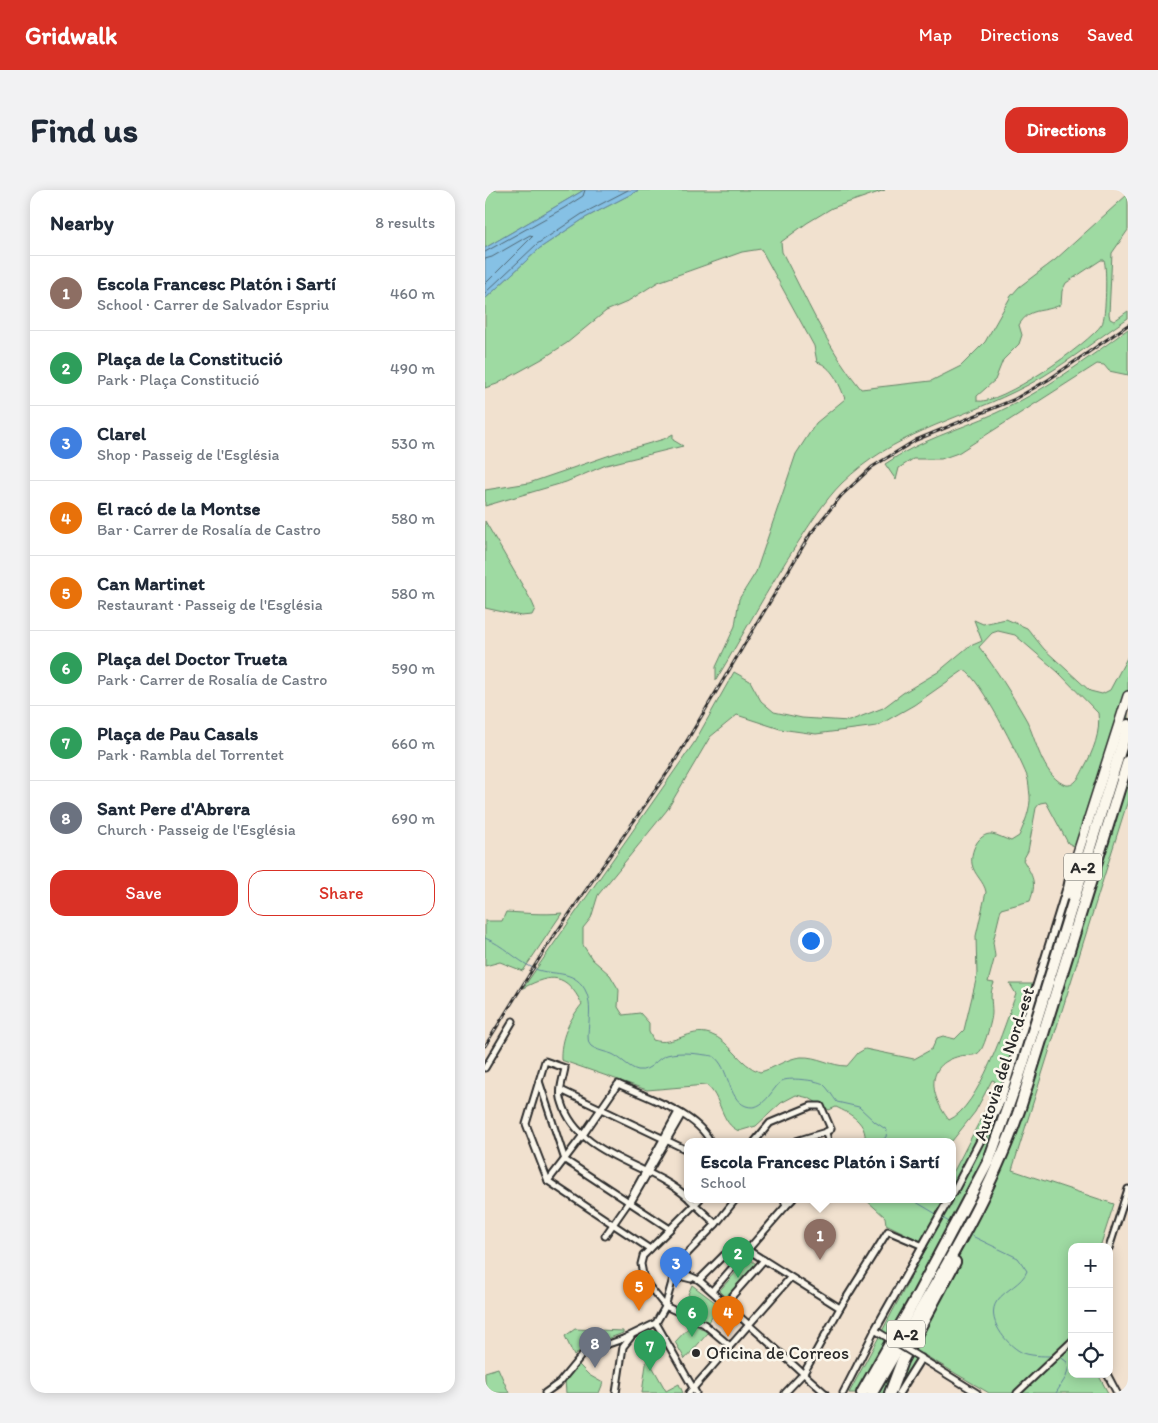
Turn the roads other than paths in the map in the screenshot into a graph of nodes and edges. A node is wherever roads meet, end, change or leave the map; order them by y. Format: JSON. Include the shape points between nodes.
{"nodes":[{"id":1,"x":1128,"y":696,"type":"edge"},
{"id":2,"x":1128,"y":725,"type":"edge"},
{"id":3,"x":1128,"y":761,"type":"edge"},
{"id":4,"x":1128,"y":779,"type":"edge"},
{"id":5,"x":1099,"y":859,"type":"junction"},
{"id":6,"x":1074,"y":865,"type":"junction"},
{"id":7,"x":1039,"y":1009,"type":"junction"},
{"id":8,"x":513,"y":1021,"type":"dead end"},
{"id":9,"x":485,"y":1068,"type":"edge"},
{"id":10,"x":539,"y":1081,"type":"junction"},
{"id":11,"x":561,"y":1090,"type":"junction"},
{"id":12,"x":601,"y":1110,"type":"junction"},
{"id":13,"x":680,"y":1113,"type":"junction"},
{"id":14,"x":826,"y":1132,"type":"junction"},
{"id":15,"x":583,"y":1135,"type":"junction"},
{"id":16,"x":708,"y":1138,"type":"edge"},
{"id":17,"x":757,"y":1138,"type":"edge"},
{"id":18,"x":806,"y":1138,"type":"edge"},
{"id":19,"x":827,"y":1138,"type":"edge"},
{"id":20,"x":665,"y":1140,"type":"junction"},
{"id":21,"x":684,"y":1149,"type":"edge"},
{"id":22,"x":565,"y":1160,"type":"junction"},
{"id":23,"x":647,"y":1171,"type":"junction"},
{"id":24,"x":995,"y":1174,"type":"junction"},
{"id":25,"x":548,"y":1181,"type":"junction"},
{"id":26,"x":956,"y":1187,"type":"edge"},
{"id":27,"x":1128,"y":1189,"type":"edge"},
{"id":28,"x":684,"y":1195,"type":"edge"},
{"id":29,"x":629,"y":1202,"type":"junction"},
{"id":30,"x":733,"y":1203,"type":"edge"},
{"id":31,"x":786,"y":1203,"type":"edge"},
{"id":32,"x":789,"y":1203,"type":"edge"},
{"id":33,"x":947,"y":1203,"type":"edge"},
{"id":34,"x":695,"y":1204,"type":"joint"},
{"id":35,"x":786,"y":1206,"type":"junction"},
{"id":36,"x":613,"y":1224,"type":"junction"},
{"id":37,"x":717,"y":1224,"type":"junction"},
{"id":38,"x":670,"y":1229,"type":"junction"},
{"id":39,"x":605,"y":1236,"type":"dead end"},
{"id":40,"x":1111,"y":1243,"type":"edge"},
{"id":41,"x":923,"y":1246,"type":"junction"},
{"id":42,"x":650,"y":1249,"type":"junction"},
{"id":43,"x":748,"y":1250,"type":"junction"},
{"id":44,"x":764,"y":1260,"type":"junction"},
{"id":45,"x":735,"y":1265,"type":"junction"},
{"id":46,"x":676,"y":1274,"type":"junction"},
{"id":47,"x":683,"y":1278,"type":"junction"},
{"id":48,"x":790,"y":1278,"type":"junction"},
{"id":49,"x":699,"y":1280,"type":"junction"},
{"id":50,"x":673,"y":1282,"type":"junction"},
{"id":51,"x":705,"y":1285,"type":"junction"},
{"id":52,"x":712,"y":1291,"type":"junction"},
{"id":53,"x":726,"y":1303,"type":"junction"},
{"id":54,"x":665,"y":1306,"type":"junction"},
{"id":55,"x":840,"y":1308,"type":"junction"},
{"id":56,"x":656,"y":1323,"type":"junction"},
{"id":57,"x":748,"y":1325,"type":"junction"},
{"id":58,"x":877,"y":1331,"type":"junction"},
{"id":59,"x":635,"y":1333,"type":"junction"},
{"id":60,"x":613,"y":1343,"type":"junction"},
{"id":61,"x":1068,"y":1345,"type":"edge"},
{"id":62,"x":731,"y":1346,"type":"junction"},
{"id":63,"x":622,"y":1352,"type":"junction"},
{"id":64,"x":921,"y":1358,"type":"junction"},
{"id":65,"x":802,"y":1374,"type":"junction"},
{"id":66,"x":1109,"y":1378,"type":"edge"},
{"id":67,"x":694,"y":1390,"type":"edge"},
{"id":68,"x":545,"y":1393,"type":"edge"},
{"id":69,"x":616,"y":1393,"type":"edge"},
{"id":70,"x":689,"y":1393,"type":"edge"},
{"id":71,"x":785,"y":1393,"type":"edge"},
{"id":72,"x":825,"y":1393,"type":"edge"},
{"id":73,"x":843,"y":1393,"type":"edge"},
{"id":74,"x":861,"y":1393,"type":"edge"},
{"id":75,"x":872,"y":1393,"type":"edge"},
{"id":76,"x":890,"y":1393,"type":"edge"},
{"id":77,"x":899,"y":1393,"type":"edge"},
{"id":78,"x":977,"y":1393,"type":"edge"},
{"id":79,"x":1017,"y":1393,"type":"edge"},
{"id":80,"x":1117,"y":1393,"type":"edge"}],
"edges":[{"from":1,"to":6,"type":"highway"},
{"from":2,"to":7,"type":"highway","name":"Autovia del Nord-est","number":"A-2"},
{"from":3,"to":5,"type":"highway","name":"Autovia del Nord-est","number":"A-2"},
{"from":4,"to":5,"type":"highway"},
{"from":5,"to":24,"type":"highway","name":"Autovia del Nord-est","number":"A-2","via":[[1020,1108]]},
{"from":6,"to":7,"type":"highway"},
{"from":6,"to":26,"type":"street","via":[[1001,1101]]},
{"from":7,"to":74,"type":"highway","name":"Autovia del Nord-est","number":"A-2","via":[[1006,1115],[982,1175]]},
{"from":8,"to":9,"type":"street"},
{"from":10,"to":11,"type":"street","via":[[545,1061],[564,1067]]},
{"from":10,"to":22,"type":"street"},
{"from":10,"to":25,"type":"street","via":[[526,1124]]},
{"from":11,"to":12,"type":"street"},
{"from":11,"to":15,"type":"street","via":[[561,1101],[571,1122]]},
{"from":12,"to":13,"type":"street","via":[[618,1084]]},
{"from":12,"to":15,"type":"street"},
{"from":12,"to":20,"type":"street"},
{"from":13,"to":16,"type":"street","via":[[704,1130]]},
{"from":13,"to":20,"type":"street"},
{"from":14,"to":17,"type":"street","via":[[831,1129],[821,1106],[811,1106],[770,1122]]},
{"from":14,"to":18,"type":"street"},
{"from":14,"to":19,"type":"street"},
{"from":15,"to":22,"type":"street"},
{"from":15,"to":23,"type":"street"},
{"from":20,"to":21,"type":"street"},
{"from":20,"to":23,"type":"street"},
{"from":22,"to":25,"type":"street"},
{"from":22,"to":29,"type":"street"},
{"from":23,"to":28,"type":"street"},
{"from":23,"to":29,"type":"street"},
{"from":24,"to":75,"type":"highway","name":"Autovia del Nord-est","number":"A-2"},
{"from":24,"to":76,"type":"highway","via":[[983,1208],[902,1362]]},
{"from":25,"to":36,"type":"street"},
{"from":27,"to":40,"type":"street"},
{"from":29,"to":36,"type":"street"},
{"from":29,"to":38,"type":"street"},
{"from":30,"to":37,"type":"street"},
{"from":31,"to":35,"type":"street"},
{"from":32,"to":35,"type":"street"},
{"from":33,"to":41,"type":"street"},
{"from":34,"to":37,"type":"street"},
{"from":34,"to":38,"type":"street"},
{"from":35,"to":43,"type":"street"},
{"from":36,"to":39,"type":"street"},
{"from":36,"to":42,"type":"street"},
{"from":37,"to":46,"type":"street","via":[[677,1264]]},
{"from":38,"to":42,"type":"street"},
{"from":41,"to":55,"type":"street","via":[[888,1231]]},
{"from":41,"to":58,"type":"street"},
{"from":42,"to":54,"type":"street","via":[[641,1264],[644,1280]]},
{"from":43,"to":44,"type":"street"},
{"from":43,"to":45,"type":"street"},
{"from":44,"to":48,"type":"street"},
{"from":44,"to":53,"type":"street"},
{"from":45,"to":49,"type":"street","via":[[724,1255]]},
{"from":45,"to":52,"type":"street"},
{"from":46,"to":47,"type":"street"},
{"from":46,"to":49,"type":"street","via":[[683,1273]]},
{"from":46,"to":50,"type":"street"},
{"from":47,"to":50,"type":"street"},
{"from":47,"to":51,"type":"street"},
{"from":48,"to":55,"type":"street"},
{"from":48,"to":57,"type":"street"},
{"from":49,"to":51,"type":"street"},
{"from":50,"to":54,"type":"street"},
{"from":51,"to":52,"type":"street"},
{"from":52,"to":53,"type":"street"},
{"from":53,"to":57,"type":"street"},
{"from":54,"to":56,"type":"street"},
{"from":54,"to":62,"type":"street","via":[[704,1324]]},
{"from":55,"to":65,"type":"street"},
{"from":56,"to":59,"type":"street"},
{"from":56,"to":67,"type":"street"},
{"from":57,"to":62,"type":"street"},
{"from":57,"to":65,"type":"street"},
{"from":58,"to":64,"type":"street","bridge":true},
{"from":58,"to":73,"type":"street"},
{"from":59,"to":60,"type":"street"},
{"from":59,"to":63,"type":"street","via":[[625,1343]]},
{"from":60,"to":63,"type":"street"},
{"from":60,"to":68,"type":"street","via":[[582,1355],[559,1383]]},
{"from":61,"to":79,"type":"street"},
{"from":62,"to":67,"type":"street"},
{"from":63,"to":69,"type":"street"},
{"from":64,"to":77,"type":"street"},
{"from":64,"to":78,"type":"street"},
{"from":65,"to":71,"type":"street"},
{"from":65,"to":72,"type":"street"},
{"from":66,"to":80,"type":"street"},
{"from":67,"to":70,"type":"street"}]}
